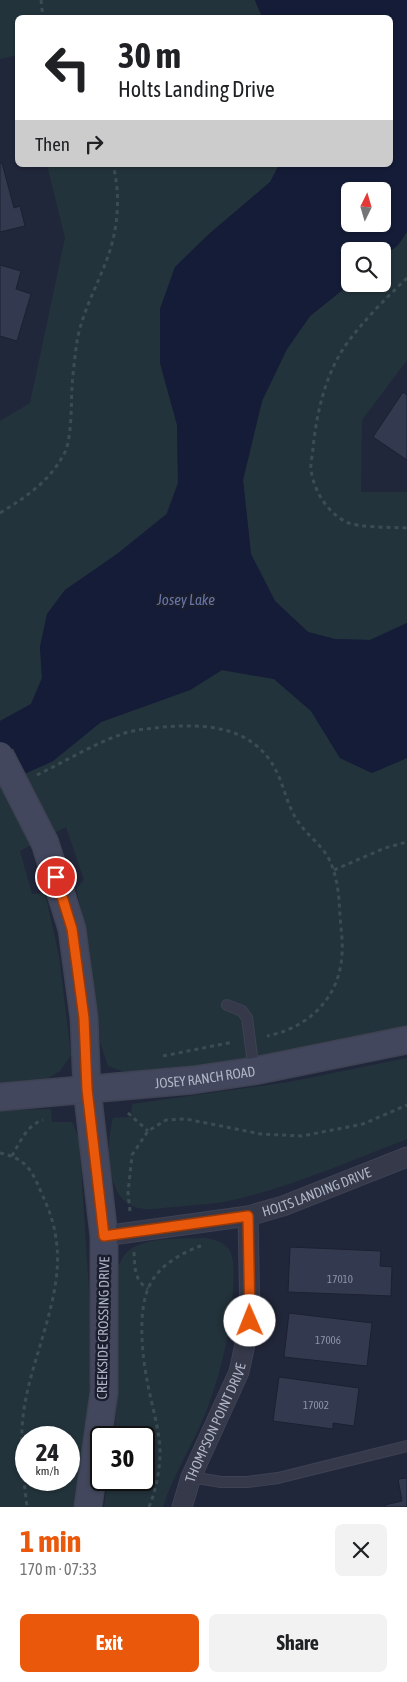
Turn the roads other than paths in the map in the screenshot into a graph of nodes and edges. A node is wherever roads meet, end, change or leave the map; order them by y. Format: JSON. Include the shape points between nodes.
{"nodes":[{"id":1,"x":0,"y":755,"type":"edge"},
{"id":2,"x":227,"y":1005,"type":"dead end"},
{"id":3,"x":407,"y":1040,"type":"edge"},
{"id":4,"x":254,"y":1071,"type":"junction"},
{"id":5,"x":87,"y":1089,"type":"junction"},
{"id":6,"x":0,"y":1096,"type":"edge"},
{"id":7,"x":407,"y":1157,"type":"edge"},
{"id":8,"x":248,"y":1216,"type":"junction"},
{"id":9,"x":104,"y":1236,"type":"junction"},
{"id":10,"x":407,"y":1446,"type":"edge"},
{"id":11,"x":191,"y":1477,"type":"junction"},
{"id":12,"x":88,"y":1507,"type":"edge"},
{"id":13,"x":182,"y":1507,"type":"edge"}],
"edges":[{"from":1,"to":5,"type":"street","name":"CREEKSIDE CROSSING DRIVE","bridge":true,"via":[[45,843],[72,929],[84,1018]]},
{"from":2,"to":4,"type":"lane","via":[[242,1011],[247,1018]]},
{"from":3,"to":4,"type":"street","name":"JOSEY RANCH ROAD"},
{"from":4,"to":5,"type":"street","name":"JOSEY RANCH ROAD"},
{"from":5,"to":6,"type":"street","name":"JOSEY RANCH ROAD"},
{"from":5,"to":9,"type":"street","name":"CREEKSIDE CROSSING DRIVE"},
{"from":7,"to":8,"type":"street","name":"HOLTS LANDING DRIVE","via":[[283,1206]]},
{"from":8,"to":9,"type":"street","name":"HOLTS LANDING DRIVE"},
{"from":8,"to":11,"type":"street","name":"THOMPSON POINT DRIVE","via":[[250,1321],[239,1372]]},
{"from":9,"to":12,"type":"street","name":"CREEKSIDE CROSSING DRIVE","via":[[104,1392]]},
{"from":10,"to":11,"type":"lane","via":[[278,1478],[221,1482]]},
{"from":11,"to":13,"type":"street","name":"THOMPSON POINT DRIVE"}]}
